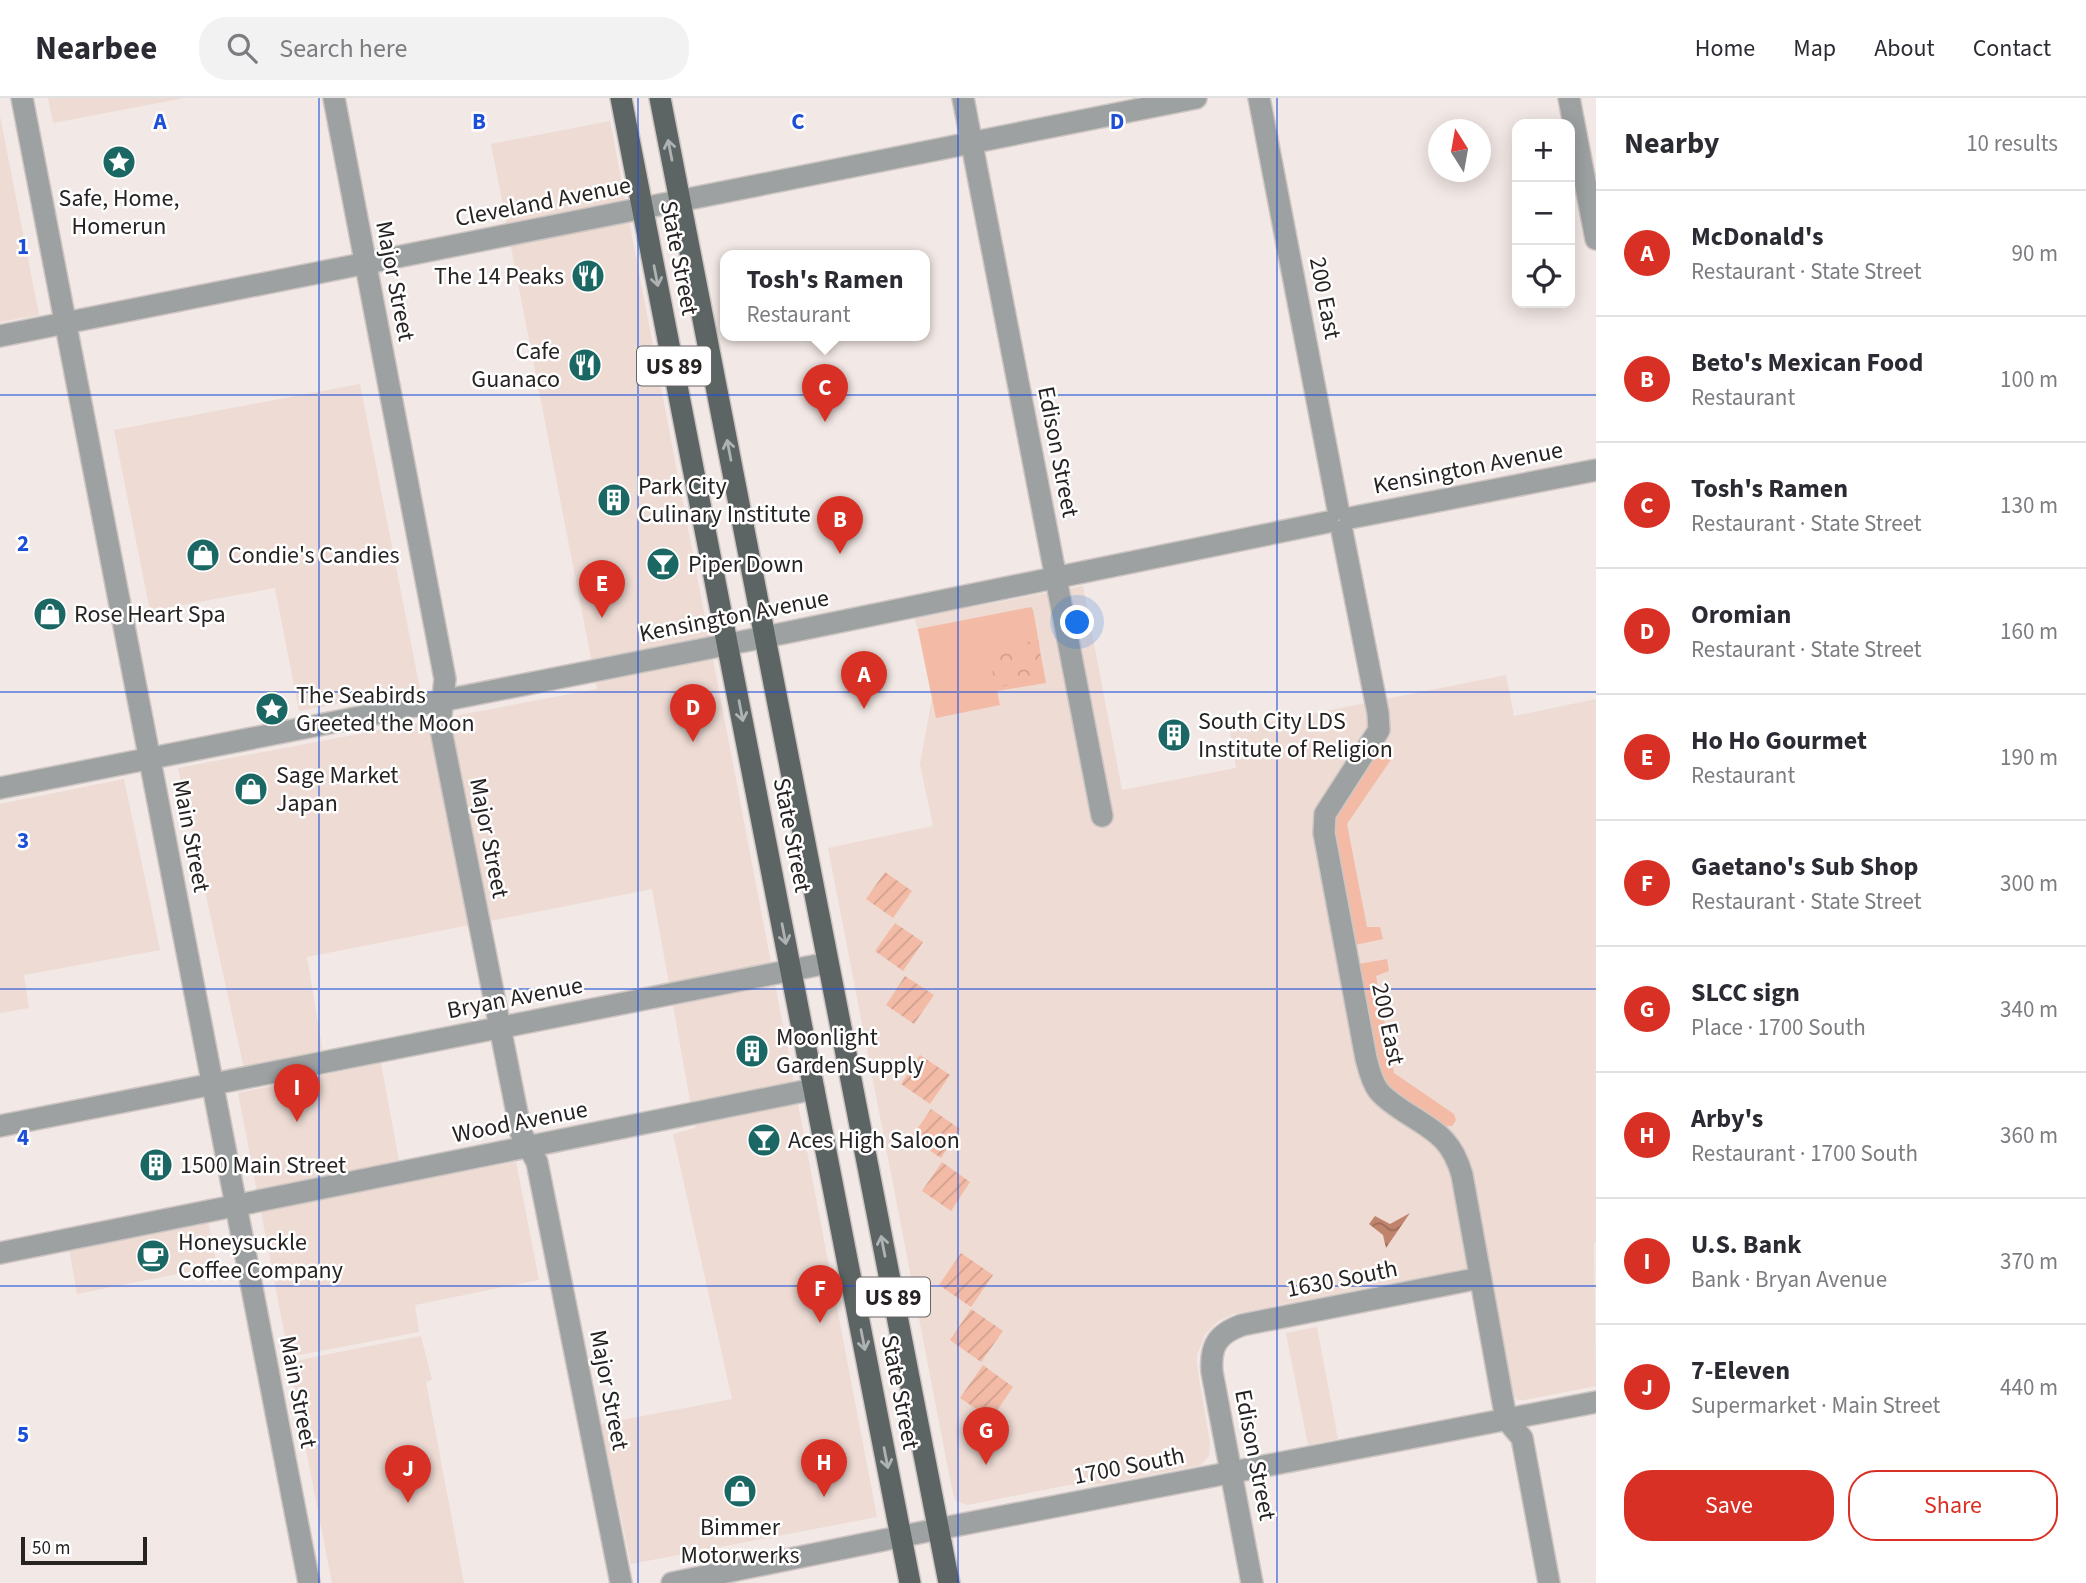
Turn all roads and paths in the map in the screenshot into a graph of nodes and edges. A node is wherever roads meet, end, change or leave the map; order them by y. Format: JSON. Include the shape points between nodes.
{"nodes":[{"id":1,"x":22,"y":98,"type":"edge"},
{"id":2,"x":334,"y":98,"type":"edge"},
{"id":3,"x":621,"y":98,"type":"edge"},
{"id":4,"x":660,"y":98,"type":"edge"},
{"id":5,"x":963,"y":98,"type":"edge"},
{"id":6,"x":1196,"y":98,"type":"edge"},
{"id":7,"x":1259,"y":98,"type":"edge"},
{"id":8,"x":1569,"y":98,"type":"edge"},
{"id":9,"x":971,"y":143,"type":"junction"},
{"id":10,"x":680,"y":201,"type":"junction"},
{"id":11,"x":643,"y":209,"type":"junction"},
{"id":12,"x":1596,"y":239,"type":"edge"},
{"id":13,"x":366,"y":264,"type":"junction"},
{"id":14,"x":65,"y":324,"type":"junction"},
{"id":15,"x":0,"y":336,"type":"edge"},
{"id":16,"x":1596,"y":470,"type":"edge"},
{"id":17,"x":1340,"y":520,"type":"junction"},
{"id":18,"x":1055,"y":578,"type":"junction"},
{"id":19,"x":765,"y":637,"type":"junction"},
{"id":20,"x":728,"y":644,"type":"junction"},
{"id":21,"x":443,"y":701,"type":"junction"},
{"id":22,"x":149,"y":759,"type":"junction"},
{"id":23,"x":0,"y":788,"type":"edge"},
{"id":24,"x":1102,"y":816,"type":"dead end"},
{"id":25,"x":828,"y":963,"type":"junction"},
{"id":26,"x":791,"y":970,"type":"junction"},
{"id":27,"x":500,"y":1028,"type":"junction"},
{"id":28,"x":212,"y":1084,"type":"junction"},
{"id":29,"x":814,"y":1089,"type":"junction"},
{"id":30,"x":0,"y":1126,"type":"edge"},
{"id":31,"x":528,"y":1147,"type":"junction"},
{"id":32,"x":236,"y":1205,"type":"junction"},
{"id":33,"x":0,"y":1253,"type":"edge"},
{"id":34,"x":1480,"y":1278,"type":"junction"},
{"id":35,"x":1219,"y":1339,"type":"joint"},
{"id":36,"x":1596,"y":1402,"type":"edge"},
{"id":37,"x":1506,"y":1419,"type":"junction"},
{"id":38,"x":1231,"y":1473,"type":"junction"},
{"id":39,"x":938,"y":1529,"type":"junction"},
{"id":40,"x":901,"y":1537,"type":"junction"},
{"id":41,"x":309,"y":1583,"type":"edge"},
{"id":42,"x":621,"y":1583,"type":"edge"},
{"id":43,"x":673,"y":1583,"type":"edge"},
{"id":44,"x":910,"y":1583,"type":"edge"},
{"id":45,"x":949,"y":1583,"type":"edge"},
{"id":46,"x":1252,"y":1583,"type":"edge"},
{"id":47,"x":1549,"y":1583,"type":"edge"}],
"edges":[{"from":1,"to":14,"type":"street","name":"Main Street"},
{"from":2,"to":13,"type":"street","name":"Major Street"},
{"from":3,"to":11,"type":"main road","name":"State Street","number":"US 89"},
{"from":10,"to":4,"type":"main road","name":"State Street","number":"US 89","one_way":true},
{"from":5,"to":9,"type":"street","name":"Edison Street"},
{"from":6,"to":9,"type":"street","name":"Cleveland Avenue"},
{"from":7,"to":17,"type":"street","name":"200 East"},
{"from":8,"to":12,"type":"street"},
{"from":9,"to":10,"type":"street","name":"Cleveland Avenue"},
{"from":9,"to":18,"type":"street","name":"Edison Street"},
{"from":10,"to":11,"type":"street","name":"Cleveland Avenue"},
{"from":19,"to":10,"type":"main road","name":"State Street","number":"US 89","one_way":true},
{"from":11,"to":13,"type":"street","name":"Cleveland Avenue"},
{"from":11,"to":20,"type":"main road","name":"State Street","number":"US 89","one_way":true},
{"from":13,"to":14,"type":"street","name":"Cleveland Avenue"},
{"from":13,"to":21,"type":"street","name":"Major Street","via":[[445,679]]},
{"from":14,"to":15,"type":"street","name":"Cleveland Avenue"},
{"from":14,"to":22,"type":"street","name":"Main Street"},
{"from":16,"to":17,"type":"street","name":"Kensington Avenue"},
{"from":17,"to":18,"type":"street","name":"Kensington Avenue"},
{"from":17,"to":34,"type":"street","name":"200 East","via":[[1379,730],[1325,814],[1324,833],[1371,1077],[1392,1103],[1447,1141],[1457,1158]]},
{"from":18,"to":19,"type":"street","name":"Kensington Avenue"},
{"from":18,"to":24,"type":"street","name":"Edison Street"},
{"from":19,"to":20,"type":"street","name":"Kensington Avenue"},
{"from":19,"to":25,"type":"main road","name":"State Street","number":"US 89"},
{"from":20,"to":21,"type":"street","name":"Kensington Avenue"},
{"from":20,"to":26,"type":"main road","name":"State Street","number":"US 89","one_way":true},
{"from":21,"to":22,"type":"street","name":"Kensington Avenue"},
{"from":21,"to":27,"type":"street","name":"Major Street","via":[[440,726]]},
{"from":22,"to":23,"type":"street","name":"Kensington Avenue"},
{"from":22,"to":28,"type":"street","name":"Main Street"},
{"from":25,"to":26,"type":"street","name":"Bryan Avenue"},
{"from":39,"to":25,"type":"main road","name":"State Street","number":"US 89","one_way":true},
{"from":26,"to":27,"type":"street","name":"Bryan Avenue"},
{"from":26,"to":29,"type":"main road","name":"State Street","number":"US 89"},
{"from":27,"to":28,"type":"street","name":"Bryan Avenue"},
{"from":27,"to":31,"type":"street","name":"Major Street","via":[[521,1133]]},
{"from":28,"to":30,"type":"street","name":"Bryan Avenue"},
{"from":28,"to":32,"type":"street","name":"Main Street"},
{"from":29,"to":31,"type":"street","name":"Wood Avenue"},
{"from":29,"to":40,"type":"main road","name":"State Street","number":"US 89","one_way":true},
{"from":31,"to":32,"type":"street","name":"Wood Avenue"},
{"from":31,"to":42,"type":"street","name":"Major Street","via":[[537,1162]]},
{"from":32,"to":33,"type":"street","name":"Wood Avenue"},
{"from":32,"to":41,"type":"street","name":"Main Street"},
{"from":34,"to":35,"type":"street","name":"1630 South","via":[[1242,1325]]},
{"from":34,"to":37,"type":"street","name":"200 East"},
{"from":35,"to":38,"type":"street","name":"Edison Street","via":[[1211,1365]]},
{"from":36,"to":37,"type":"street","name":"1700 South"},
{"from":37,"to":38,"type":"street","name":"1700 South"},
{"from":37,"to":47,"type":"street","name":"200 East","via":[[1521,1438]]},
{"from":38,"to":39,"type":"street","name":"1700 South"},
{"from":38,"to":46,"type":"street","name":"Edison Street"},
{"from":39,"to":40,"type":"street","name":"1700 South"},
{"from":39,"to":45,"type":"main road","name":"State Street","number":"US 89"},
{"from":40,"to":43,"type":"street","name":"1700 South"},
{"from":40,"to":44,"type":"main road","name":"State Street","number":"US 89"}]}
